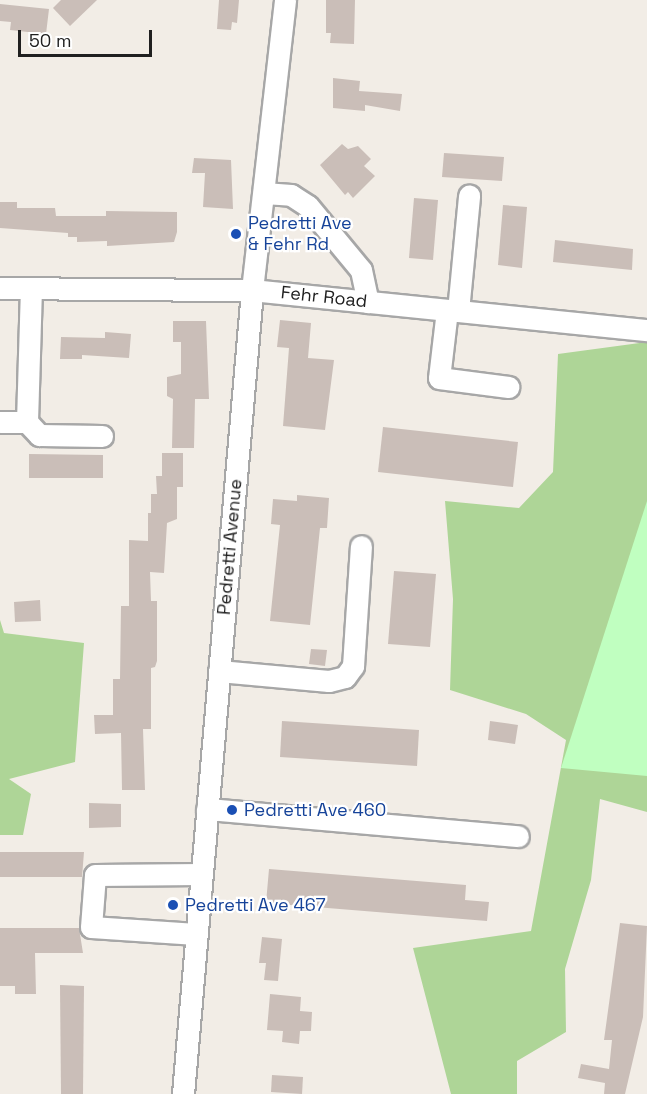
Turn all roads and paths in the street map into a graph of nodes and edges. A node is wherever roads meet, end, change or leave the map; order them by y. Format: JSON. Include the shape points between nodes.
{"nodes":[{"id":1,"x":285,"y":0,"type":"edge"},
{"id":2,"x":264,"y":193,"type":"junction"},
{"id":3,"x":469,"y":196,"type":"dead end"},
{"id":4,"x":0,"y":288,"type":"edge"},
{"id":5,"x":31,"y":288,"type":"junction"},
{"id":6,"x":252,"y":290,"type":"junction"},
{"id":7,"x":368,"y":302,"type":"junction"},
{"id":8,"x":452,"y":310,"type":"junction"},
{"id":9,"x":647,"y":330,"type":"edge"},
{"id":10,"x":508,"y":387,"type":"dead end"},
{"id":11,"x":0,"y":422,"type":"edge"},
{"id":12,"x":27,"y":422,"type":"junction"},
{"id":13,"x":102,"y":436,"type":"dead end"},
{"id":14,"x":361,"y":546,"type":"dead end"},
{"id":15,"x":219,"y":671,"type":"junction"},
{"id":16,"x":207,"y":809,"type":"junction"},
{"id":17,"x":518,"y":836,"type":"dead end"},
{"id":18,"x":201,"y":874,"type":"junction"},
{"id":19,"x":196,"y":934,"type":"junction"},
{"id":20,"x":183,"y":1094,"type":"edge"}],
"edges":[{"from":1,"to":2,"type":"street","name":"Pedretti Avenue"},
{"from":2,"to":6,"type":"street","name":"Pedretti Avenue"},
{"from":2,"to":7,"type":"street","via":[[291,195],[308,206],[361,270]]},
{"from":3,"to":8,"type":"street"},
{"from":4,"to":5,"type":"street","name":"Fehr Road"},
{"from":5,"to":6,"type":"street","name":"Fehr Road"},
{"from":5,"to":12,"type":"street"},
{"from":6,"to":7,"type":"street","name":"Fehr Road"},
{"from":6,"to":15,"type":"street","name":"Pedretti Avenue"},
{"from":7,"to":8,"type":"street","name":"Fehr Road"},
{"from":8,"to":9,"type":"street","name":"Fehr Road"},
{"from":8,"to":10,"type":"street","via":[[439,378]]},
{"from":11,"to":12,"type":"street"},
{"from":12,"to":13,"type":"street","via":[[39,435]]},
{"from":14,"to":15,"type":"street","via":[[352,666],[345,677],[329,681]]},
{"from":15,"to":16,"type":"street","name":"Pedretti Avenue"},
{"from":16,"to":17,"type":"street"},
{"from":16,"to":18,"type":"street","name":"Pedretti Avenue"},
{"from":18,"to":19,"type":"street","name":"Pedretti Avenue"},
{"from":18,"to":19,"type":"street","via":[[95,875],[92,927]]},
{"from":19,"to":20,"type":"street","name":"Pedretti Avenue"}]}
